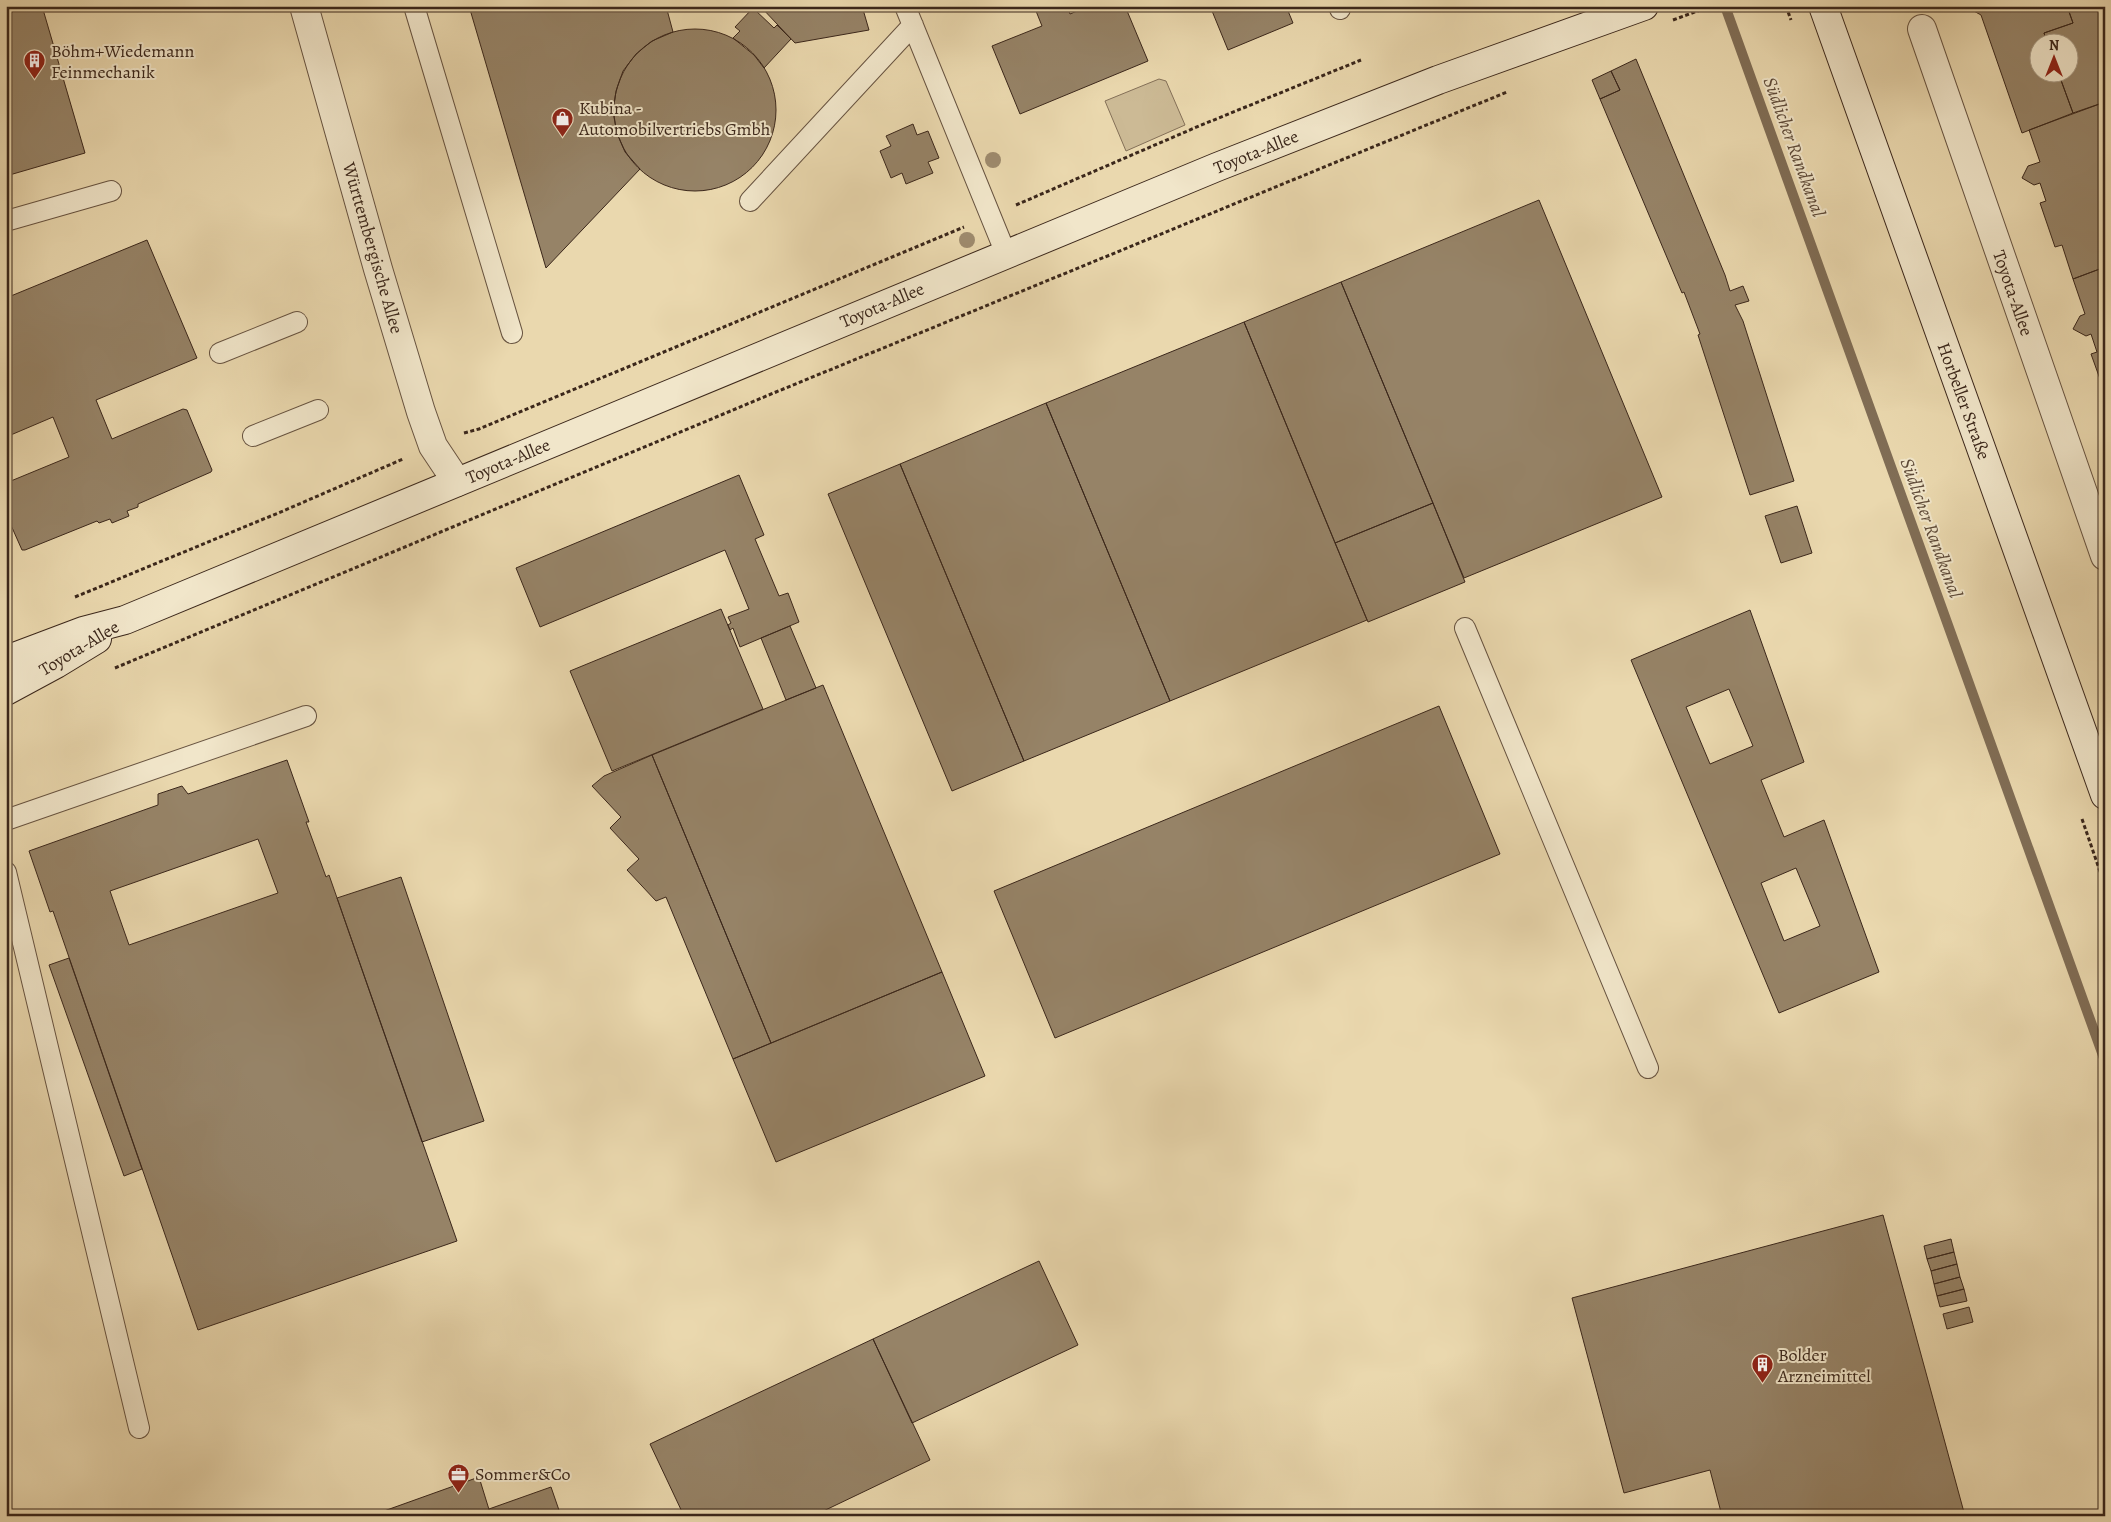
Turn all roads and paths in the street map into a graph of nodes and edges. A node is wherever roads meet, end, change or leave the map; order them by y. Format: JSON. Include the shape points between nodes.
{"nodes":[{"id":1,"x":304,"y":6,"type":"edge"},
{"id":2,"x":414,"y":6,"type":"edge"},
{"id":3,"x":905,"y":6,"type":"edge"},
{"id":4,"x":1644,"y":6,"type":"edge"},
{"id":5,"x":1711,"y":6,"type":"edge"},
{"id":6,"x":1823,"y":6,"type":"edge"},
{"id":7,"x":1668,"y":22,"type":"dead end"},
{"id":8,"x":913,"y":25,"type":"junction"},
{"id":9,"x":1922,"y":29,"type":"dead end"},
{"id":10,"x":1361,"y":60,"type":"dead end"},
{"id":11,"x":1509,"y":92,"type":"dead end"},
{"id":12,"x":112,"y":191,"type":"dead end"},
{"id":13,"x":750,"y":201,"type":"dead end"},
{"id":14,"x":991,"y":215,"type":"junction"},
{"id":15,"x":6,"y":221,"type":"edge"},
{"id":16,"x":1006,"y":254,"type":"junction"},
{"id":17,"x":297,"y":322,"type":"dead end"},
{"id":18,"x":512,"y":333,"type":"dead end"},
{"id":19,"x":220,"y":353,"type":"dead end"},
{"id":20,"x":318,"y":410,"type":"dead end"},
{"id":21,"x":460,"y":434,"type":"dead end"},
{"id":22,"x":253,"y":436,"type":"dead end"},
{"id":23,"x":405,"y":458,"type":"dead end"},
{"id":24,"x":457,"y":482,"type":"junction"},
{"id":25,"x":2105,"y":556,"type":"edge"},
{"id":26,"x":71,"y":599,"type":"dead end"},
{"id":27,"x":125,"y":620,"type":"junction"},
{"id":28,"x":1465,"y":628,"type":"dead end"},
{"id":29,"x":6,"y":660,"type":"edge"},
{"id":30,"x":114,"y":668,"type":"dead end"},
{"id":31,"x":6,"y":691,"type":"edge"},
{"id":32,"x":306,"y":716,"type":"dead end"},
{"id":33,"x":2105,"y":796,"type":"edge"},
{"id":34,"x":6,"y":820,"type":"edge"},
{"id":35,"x":6,"y":872,"type":"edge"},
{"id":36,"x":1648,"y":1068,"type":"dead end"},
{"id":37,"x":139,"y":1428,"type":"dead end"}],
"edges":[{"from":1,"to":24,"type":"street","name":"Württembergische Allee","via":[[419,404],[433,446]]},
{"from":2,"to":18,"type":"lane"},
{"from":3,"to":8,"type":"lane"},
{"from":4,"to":16,"type":"street","name":"Toyota-Allee","via":[[1438,80]]},
{"from":5,"to":7,"type":"path"},
{"from":6,"to":33,"type":"street","name":"Horbeller Straße"},
{"from":8,"to":13,"type":"lane"},
{"from":8,"to":14,"type":"lane"},
{"from":9,"to":25,"type":"street","name":"Toyota-Allee"},
{"from":10,"to":14,"type":"path"},
{"from":11,"to":30,"type":"path"},
{"from":12,"to":15,"type":"lane"},
{"from":14,"to":16,"type":"lane"},
{"from":14,"to":21,"type":"path","via":[[488,426]]},
{"from":16,"to":24,"type":"street","name":"Toyota-Allee"},
{"from":17,"to":19,"type":"lane"},
{"from":20,"to":22,"type":"lane"},
{"from":23,"to":26,"type":"path"},
{"from":24,"to":27,"type":"street","name":"Toyota-Allee"},
{"from":27,"to":29,"type":"street","name":"Toyota-Allee","via":[[83,631]]},
{"from":27,"to":31,"type":"street","name":"Toyota-Allee"},
{"from":28,"to":36,"type":"lane"},
{"from":32,"to":34,"type":"lane"},
{"from":35,"to":37,"type":"lane"}]}
